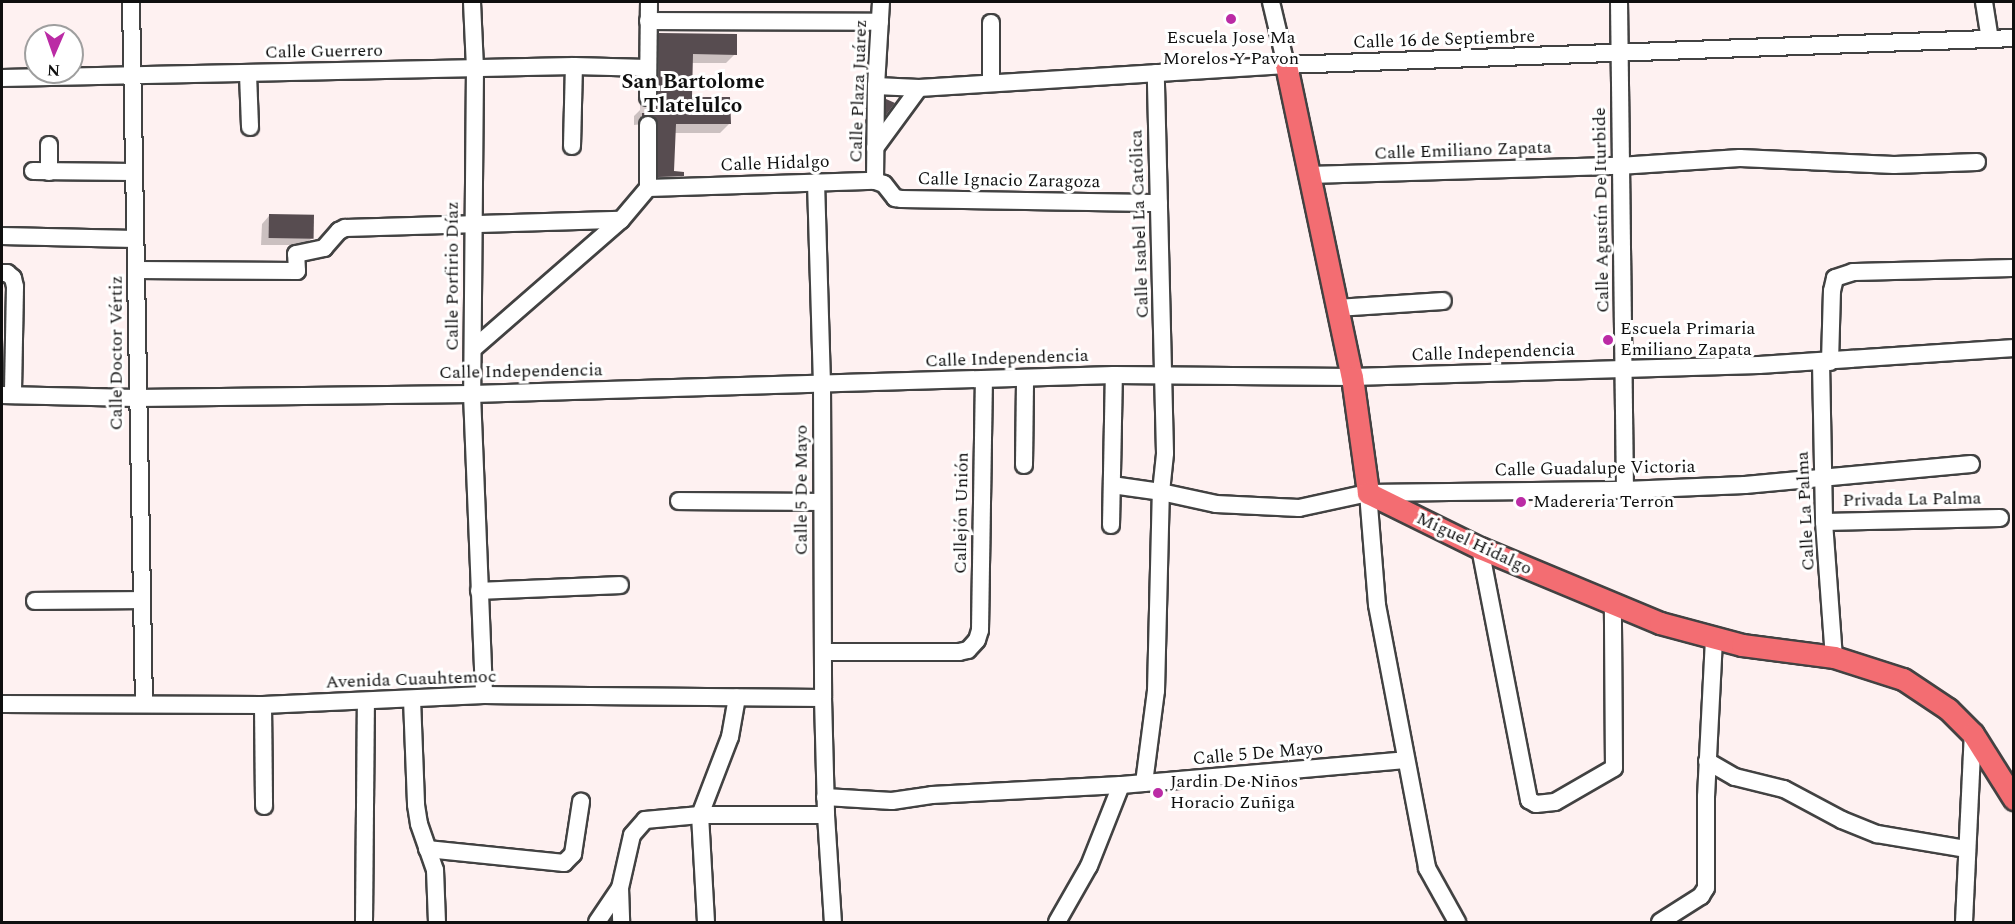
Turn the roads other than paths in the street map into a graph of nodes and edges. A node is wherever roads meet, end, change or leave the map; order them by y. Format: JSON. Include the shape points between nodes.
{"nodes":[{"id":1,"x":131,"y":2,"type":"edge"},
{"id":2,"x":472,"y":2,"type":"edge"},
{"id":3,"x":649,"y":2,"type":"edge"},
{"id":4,"x":881,"y":2,"type":"edge"},
{"id":5,"x":1271,"y":2,"type":"edge"},
{"id":6,"x":1619,"y":2,"type":"edge"},
{"id":7,"x":1984,"y":2,"type":"edge"},
{"id":8,"x":648,"y":21,"type":"junction"},
{"id":9,"x":880,"y":22,"type":"junction"},
{"id":10,"x":991,"y":23,"type":"dead end"},
{"id":11,"x":2013,"y":38,"type":"edge"},
{"id":12,"x":1990,"y":39,"type":"junction"},
{"id":13,"x":1618,"y":53,"type":"junction"},
{"id":14,"x":1286,"y":65,"type":"junction"},
{"id":15,"x":574,"y":66,"type":"junction"},
{"id":16,"x":475,"y":68,"type":"junction"},
{"id":17,"x":648,"y":68,"type":"junction"},
{"id":18,"x":1156,"y":73,"type":"junction"},
{"id":19,"x":248,"y":74,"type":"junction"},
{"id":20,"x":132,"y":75,"type":"junction"},
{"id":21,"x":2,"y":78,"type":"edge"},
{"id":22,"x":991,"y":82,"type":"junction"},
{"id":23,"x":876,"y":86,"type":"junction"},
{"id":24,"x":919,"y":88,"type":"junction"},
{"id":25,"x":648,"y":97,"type":"tunnel mouth"},
{"id":26,"x":648,"y":125,"type":"tunnel mouth"},
{"id":27,"x":250,"y":126,"type":"dead end"},
{"id":28,"x":49,"y":144,"type":"dead end"},
{"id":29,"x":572,"y":146,"type":"dead end"},
{"id":30,"x":875,"y":148,"type":"junction"},
{"id":31,"x":1977,"y":162,"type":"dead end"},
{"id":32,"x":1619,"y":166,"type":"junction"},
{"id":33,"x":134,"y":172,"type":"junction"},
{"id":34,"x":1309,"y":175,"type":"junction"},
{"id":35,"x":875,"y":181,"type":"junction"},
{"id":36,"x":816,"y":182,"type":"junction"},
{"id":37,"x":648,"y":188,"type":"junction"},
{"id":38,"x":1159,"y":203,"type":"junction"},
{"id":39,"x":621,"y":220,"type":"junction"},
{"id":40,"x":473,"y":223,"type":"junction"},
{"id":41,"x":2,"y":236,"type":"edge"},
{"id":42,"x":135,"y":239,"type":"junction"},
{"id":43,"x":2013,"y":268,"type":"edge"},
{"id":44,"x":137,"y":270,"type":"junction"},
{"id":45,"x":2,"y":273,"type":"edge"},
{"id":46,"x":1443,"y":302,"type":"dead end"},
{"id":47,"x":1337,"y":308,"type":"junction"},
{"id":48,"x":2013,"y":348,"type":"edge"},
{"id":49,"x":473,"y":349,"type":"junction"},
{"id":50,"x":1825,"y":362,"type":"junction"},
{"id":51,"x":1626,"y":369,"type":"junction"},
{"id":52,"x":1114,"y":375,"type":"junction"},
{"id":53,"x":1164,"y":375,"type":"junction"},
{"id":54,"x":1352,"y":377,"type":"junction"},
{"id":55,"x":1025,"y":378,"type":"junction"},
{"id":56,"x":984,"y":379,"type":"junction"},
{"id":57,"x":822,"y":383,"type":"junction"},
{"id":58,"x":472,"y":394,"type":"junction"},
{"id":59,"x":7,"y":395,"type":"edge"},
{"id":60,"x":136,"y":398,"type":"junction"},
{"id":61,"x":1971,"y":464,"type":"dead end"},
{"id":62,"x":1024,"y":465,"type":"dead end"},
{"id":63,"x":1823,"y":476,"type":"junction"},
{"id":64,"x":1112,"y":485,"type":"junction"},
{"id":65,"x":1625,"y":490,"type":"junction"},
{"id":66,"x":1161,"y":492,"type":"junction"},
{"id":67,"x":1368,"y":493,"type":"junction"},
{"id":68,"x":679,"y":501,"type":"dead end"},
{"id":69,"x":821,"y":502,"type":"junction"},
{"id":70,"x":2000,"y":518,"type":"dead end"},
{"id":71,"x":1824,"y":522,"type":"junction"},
{"id":72,"x":1111,"y":525,"type":"dead end"},
{"id":73,"x":1480,"y":548,"type":"junction"},
{"id":74,"x":620,"y":585,"type":"dead end"},
{"id":75,"x":479,"y":591,"type":"junction"},
{"id":76,"x":141,"y":600,"type":"junction"},
{"id":77,"x":34,"y":601,"type":"dead end"},
{"id":78,"x":1613,"y":606,"type":"junction"},
{"id":79,"x":1714,"y":639,"type":"junction"},
{"id":80,"x":823,"y":652,"type":"junction"},
{"id":81,"x":1834,"y":657,"type":"junction"},
{"id":82,"x":484,"y":695,"type":"junction"},
{"id":83,"x":737,"y":698,"type":"junction"},
{"id":84,"x":823,"y":698,"type":"junction"},
{"id":85,"x":412,"y":699,"type":"junction"},
{"id":86,"x":366,"y":701,"type":"junction"},
{"id":87,"x":2,"y":704,"type":"edge"},
{"id":88,"x":144,"y":704,"type":"junction"},
{"id":89,"x":263,"y":705,"type":"junction"},
{"id":90,"x":1973,"y":734,"type":"junction"},
{"id":91,"x":1406,"y":760,"type":"junction"},
{"id":92,"x":1707,"y":761,"type":"junction"},
{"id":93,"x":1144,"y":783,"type":"junction"},
{"id":94,"x":1121,"y":785,"type":"junction"},
{"id":95,"x":825,"y":797,"type":"junction"},
{"id":96,"x":2013,"y":799,"type":"edge"},
{"id":97,"x":581,"y":802,"type":"dead end"},
{"id":98,"x":264,"y":806,"type":"dead end"},
{"id":99,"x":700,"y":815,"type":"junction"},
{"id":100,"x":826,"y":815,"type":"junction"},
{"id":101,"x":427,"y":849,"type":"junction"},
{"id":102,"x":1967,"y":849,"type":"junction"},
{"id":103,"x":620,"y":888,"type":"junction"},
{"id":104,"x":364,"y":922,"type":"edge"},
{"id":105,"x":437,"y":922,"type":"edge"},
{"id":106,"x":597,"y":922,"type":"edge"},
{"id":107,"x":621,"y":922,"type":"edge"},
{"id":108,"x":706,"y":922,"type":"edge"},
{"id":109,"x":833,"y":922,"type":"edge"},
{"id":110,"x":1057,"y":922,"type":"edge"},
{"id":111,"x":1457,"y":922,"type":"edge"},
{"id":112,"x":1660,"y":922,"type":"edge"},
{"id":113,"x":1964,"y":922,"type":"edge"}],
"edges":[{"from":1,"to":20,"type":"street","name":"Calle Doctor Vértiz"},
{"from":2,"to":16,"type":"street","name":"Calle Porfirio Díaz"},
{"from":3,"to":8,"type":"street"},
{"from":4,"to":9,"type":"street","name":"Calle Plaza Juárez"},
{"from":5,"to":14,"type":"street"},
{"from":6,"to":13,"type":"street","name":"Calle Agustín De Iturbide"},
{"from":7,"to":12,"type":"street"},
{"from":8,"to":9,"type":"street"},
{"from":8,"to":17,"type":"street"},
{"from":9,"to":23,"type":"street","name":"Calle Plaza Juárez"},
{"from":10,"to":22,"type":"street"},
{"from":11,"to":12,"type":"street","name":"Calle 16 de Septiembre"},
{"from":12,"to":13,"type":"street","name":"Calle 16 de Septiembre"},
{"from":13,"to":14,"type":"street","name":"Calle 16 de Septiembre"},
{"from":13,"to":32,"type":"street","name":"Calle Agustín De Iturbide"},
{"from":14,"to":18,"type":"street","name":"Calle 16 de Septiembre"},
{"from":14,"to":34,"type":"main road"},
{"from":15,"to":16,"type":"street","name":"Calle Guerrero"},
{"from":15,"to":17,"type":"street","name":"Calle Guerrero"},
{"from":15,"to":29,"type":"street"},
{"from":16,"to":19,"type":"street","name":"Calle Guerrero"},
{"from":16,"to":40,"type":"street","name":"Calle Porfirio Díaz"},
{"from":17,"to":25,"type":"street"},
{"from":18,"to":22,"type":"street","name":"Calle 16 de Septiembre"},
{"from":18,"to":38,"type":"street","name":"Calle Isabel La Católica"},
{"from":19,"to":20,"type":"street","name":"Calle Guerrero"},
{"from":19,"to":27,"type":"street"},
{"from":20,"to":21,"type":"street","name":"Calle Guerrero"},
{"from":20,"to":33,"type":"street","name":"Calle Doctor Vértiz"},
{"from":22,"to":24,"type":"street","name":"Calle 16 de Septiembre"},
{"from":23,"to":24,"type":"street","name":"Calle 16 de Septiembre"},
{"from":23,"to":30,"type":"street","name":"Calle Plaza Juárez"},
{"from":24,"to":30,"type":"street"},
{"from":26,"to":37,"type":"street"},
{"from":28,"to":33,"type":"street","via":[[41,171]]},
{"from":30,"to":35,"type":"street","name":"Calle Plaza Juárez"},
{"from":31,"to":32,"type":"street","name":"Calle Emiliano Zapata","via":[[1894,165],[1740,158]]},
{"from":32,"to":34,"type":"street","name":"Calle Emiliano Zapata"},
{"from":32,"to":51,"type":"street","name":"Calle Agustín De Iturbide"},
{"from":33,"to":42,"type":"street","name":"Calle Doctor Vértiz"},
{"from":34,"to":47,"type":"main road"},
{"from":35,"to":36,"type":"street","name":"Calle Hidalgo"},
{"from":35,"to":38,"type":"street","name":"Calle Ignacio Zaragoza","via":[[884,184],[895,198]]},
{"from":36,"to":37,"type":"street","name":"Calle Hidalgo"},
{"from":36,"to":57,"type":"street","name":"Calle 5 De Mayo"},
{"from":37,"to":39,"type":"street"},
{"from":38,"to":53,"type":"street","name":"Calle Isabel La Católica"},
{"from":39,"to":40,"type":"street"},
{"from":39,"to":49,"type":"street"},
{"from":40,"to":44,"type":"street","via":[[345,228],[324,249],[297,254],[297,271]]},
{"from":40,"to":49,"type":"street","name":"Calle Porfirio Díaz"},
{"from":41,"to":42,"type":"street"},
{"from":42,"to":44,"type":"street","name":"Calle Doctor Vértiz"},
{"from":43,"to":50,"type":"street","name":"Calle La Palma","via":[[1853,272],[1835,278]]},
{"from":44,"to":60,"type":"street","name":"Calle Doctor Vértiz"},
{"from":45,"to":59,"type":"street","via":[[13,278],[15,287]]},
{"from":46,"to":47,"type":"street"},
{"from":47,"to":54,"type":"main road"},
{"from":48,"to":50,"type":"street","name":"Calle Independencia"},
{"from":49,"to":58,"type":"street","name":"Calle Porfirio Díaz"},
{"from":50,"to":51,"type":"street","name":"Calle Independencia"},
{"from":50,"to":63,"type":"street","name":"Calle La Palma"},
{"from":51,"to":54,"type":"street","name":"Calle Independencia"},
{"from":51,"to":65,"type":"street","name":"Calle Agustín De Iturbide"},
{"from":52,"to":53,"type":"street","name":"Calle Independencia"},
{"from":52,"to":55,"type":"street","name":"Calle Independencia"},
{"from":52,"to":64,"type":"street"},
{"from":53,"to":54,"type":"street","name":"Calle Independencia"},
{"from":53,"to":66,"type":"street","name":"Calle Isabel La Católica"},
{"from":54,"to":67,"type":"main road"},
{"from":55,"to":56,"type":"street","name":"Calle Independencia"},
{"from":55,"to":62,"type":"street"},
{"from":56,"to":57,"type":"street","name":"Calle Independencia"},
{"from":56,"to":80,"type":"street","name":"Callejón Unión","via":[[980,630],[974,646],[959,652]]},
{"from":57,"to":58,"type":"street","name":"Calle Independencia"},
{"from":57,"to":69,"type":"street","name":"Calle 5 De Mayo"},
{"from":58,"to":60,"type":"street","name":"Calle Independencia"},
{"from":58,"to":75,"type":"street","name":"Calle Porfirio Díaz"},
{"from":59,"to":60,"type":"street","name":"Calle Independencia"},
{"from":60,"to":76,"type":"street","name":"Calle Doctor Vértiz"},
{"from":61,"to":63,"type":"street","name":"Calle Guadalupe Victoria"},
{"from":63,"to":65,"type":"street","name":"Calle Guadalupe Victoria"},
{"from":63,"to":71,"type":"street","name":"Calle La Palma"},
{"from":64,"to":66,"type":"street","name":"Calle Guadalupe Victoria"},
{"from":64,"to":72,"type":"street"},
{"from":65,"to":67,"type":"street","name":"Calle Guadalupe Victoria"},
{"from":66,"to":67,"type":"street","name":"Calle Guadalupe Victoria","via":[[1216,504],[1269,508],[1299,508]]},
{"from":66,"to":93,"type":"street","name":"Calle Isabel La Católica","via":[[1156,691]]},
{"from":67,"to":73,"type":"main road","name":"Miguel Hidalgo"},
{"from":67,"to":91,"type":"street","via":[[1377,605]]},
{"from":68,"to":69,"type":"street"},
{"from":69,"to":80,"type":"street","name":"Calle 5 De Mayo"},
{"from":70,"to":71,"type":"street","name":"Privada La Palma"},
{"from":71,"to":81,"type":"street","name":"Calle La Palma"},
{"from":73,"to":78,"type":"main road","name":"Miguel Hidalgo"},
{"from":73,"to":78,"type":"street","via":[[1529,800],[1536,804],[1555,802],[1614,768]]},
{"from":74,"to":75,"type":"street"},
{"from":75,"to":82,"type":"street","name":"Calle Porfirio Díaz"},
{"from":76,"to":77,"type":"street"},
{"from":76,"to":88,"type":"street","name":"Calle Doctor Vértiz"},
{"from":78,"to":79,"type":"main road","name":"Miguel Hidalgo"},
{"from":79,"to":81,"type":"main road","name":"Miguel Hidalgo"},
{"from":79,"to":92,"type":"street"},
{"from":80,"to":84,"type":"street","name":"Calle 5 De Mayo"},
{"from":81,"to":90,"type":"main road","name":"Miguel Hidalgo","via":[[1903,679],[1948,709]]},
{"from":82,"to":83,"type":"street","name":"Avenida Cuauhtemoc"},
{"from":82,"to":85,"type":"street","name":"Avenida Cuauhtemoc"},
{"from":83,"to":84,"type":"street","name":"Avenida Cuauhtemoc"},
{"from":83,"to":99,"type":"street","via":[[731,731]]},
{"from":84,"to":95,"type":"street","name":"Calle 5 De Mayo"},
{"from":85,"to":86,"type":"street","name":"Avenida Cuauhtemoc"},
{"from":85,"to":101,"type":"street","via":[[416,805]]},
{"from":86,"to":89,"type":"street","name":"Avenida Cuauhtemoc"},
{"from":86,"to":104,"type":"street"},
{"from":87,"to":88,"type":"street","name":"Avenida Cuauhtemoc"},
{"from":88,"to":89,"type":"street","name":"Avenida Cuauhtemoc"},
{"from":89,"to":98,"type":"street"},
{"from":90,"to":96,"type":"main road","name":"Miguel Hidalgo"},
{"from":90,"to":102,"type":"street"},
{"from":91,"to":93,"type":"street","name":"Calle 5 De Mayo"},
{"from":91,"to":111,"type":"street","via":[[1427,868]]},
{"from":92,"to":102,"type":"street","via":[[1735,777],[1784,789],[1877,834]]},
{"from":92,"to":112,"type":"street","via":[[1706,888],[1701,896]]},
{"from":93,"to":94,"type":"street","name":"Calle 5 De Mayo"},
{"from":94,"to":95,"type":"street","name":"Calle 5 De Mayo","via":[[932,795],[892,801]]},
{"from":94,"to":110,"type":"street","via":[[1089,866]]},
{"from":95,"to":100,"type":"street","name":"Calle 5 De Mayo"},
{"from":97,"to":101,"type":"street","via":[[573,854],[564,863]]},
{"from":99,"to":100,"type":"street"},
{"from":99,"to":103,"type":"street","via":[[645,820],[632,835]]},
{"from":99,"to":108,"type":"street"},
{"from":100,"to":109,"type":"street","name":"Calle 5 De Mayo"},
{"from":101,"to":105,"type":"street","via":[[435,870]]},
{"from":102,"to":113,"type":"street"},
{"from":103,"to":106,"type":"street"},
{"from":103,"to":107,"type":"street"}]}
